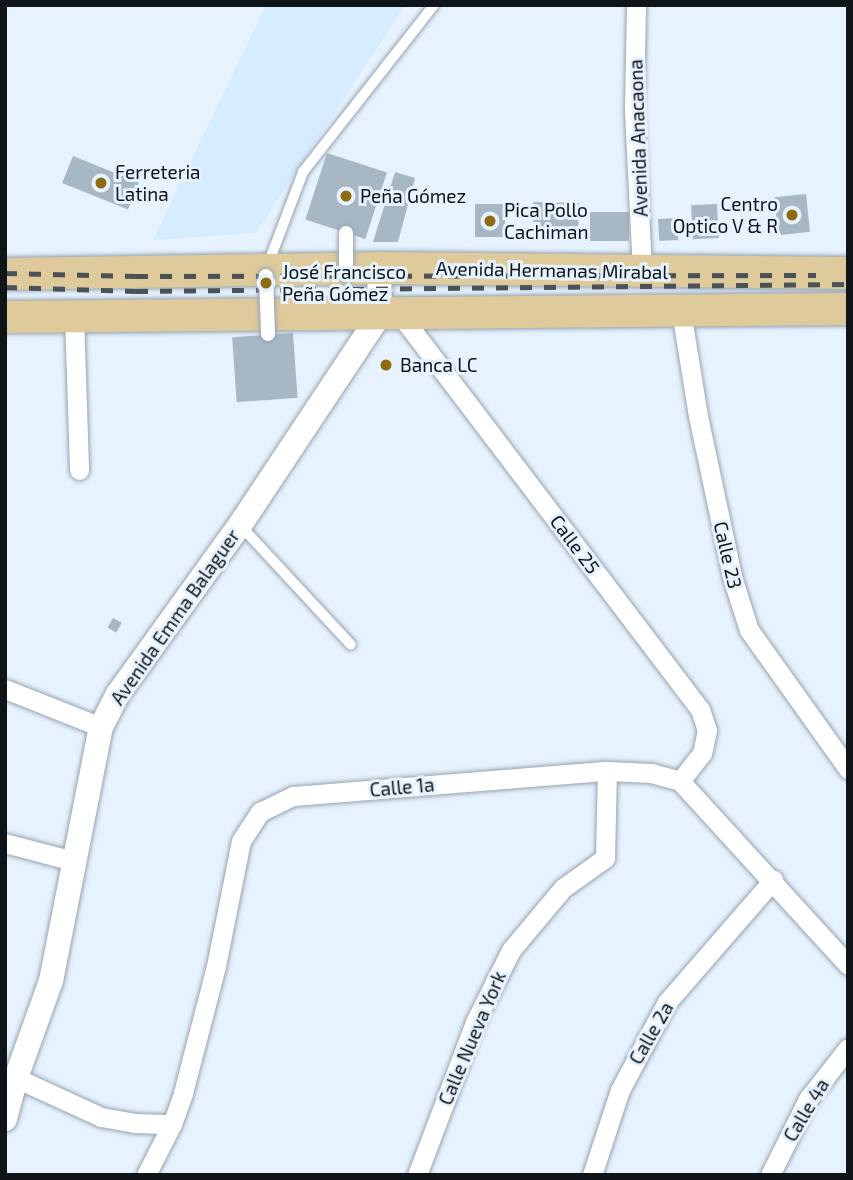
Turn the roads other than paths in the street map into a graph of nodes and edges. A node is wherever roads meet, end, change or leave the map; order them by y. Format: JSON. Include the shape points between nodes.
{"nodes":[{"id":1,"x":434,"y":5,"type":"edge"},
{"id":2,"x":636,"y":5,"type":"edge"},
{"id":3,"x":346,"y":233,"type":"dead end"},
{"id":4,"x":379,"y":268,"type":"junction"},
{"id":5,"x":642,"y":271,"type":"junction"},
{"id":6,"x":266,"y":273,"type":"junction"},
{"id":7,"x":848,"y":273,"type":"edge"},
{"id":8,"x":5,"y":274,"type":"edge"},
{"id":9,"x":346,"y":275,"type":"dead end"},
{"id":10,"x":848,"y":309,"type":"edge"},
{"id":11,"x":681,"y":311,"type":"junction"},
{"id":12,"x":390,"y":314,"type":"junction"},
{"id":13,"x":74,"y":316,"type":"junction"},
{"id":14,"x":5,"y":317,"type":"edge"},
{"id":15,"x":268,"y":334,"type":"dead end"},
{"id":16,"x":79,"y":470,"type":"dead end"},
{"id":17,"x":240,"y":525,"type":"junction"},
{"id":18,"x":351,"y":645,"type":"dead end"},
{"id":19,"x":5,"y":689,"type":"edge"},
{"id":20,"x":101,"y":727,"type":"junction"},
{"id":21,"x":848,"y":769,"type":"edge"},
{"id":22,"x":607,"y":771,"type":"junction"},
{"id":23,"x":680,"y":781,"type":"junction"},
{"id":24,"x":5,"y":843,"type":"edge"},
{"id":25,"x":73,"y":861,"type":"junction"},
{"id":26,"x":773,"y":880,"type":"junction"},
{"id":27,"x":848,"y":965,"type":"edge"},
{"id":28,"x":848,"y":1048,"type":"edge"},
{"id":29,"x":15,"y":1063,"type":"edge"},
{"id":30,"x":5,"y":1119,"type":"edge"},
{"id":31,"x":172,"y":1124,"type":"junction"},
{"id":32,"x":146,"y":1175,"type":"edge"},
{"id":33,"x":417,"y":1175,"type":"edge"},
{"id":34,"x":592,"y":1175,"type":"edge"},
{"id":35,"x":770,"y":1175,"type":"edge"}],
"edges":[{"from":1,"to":6,"type":"lane","via":[[303,172]]},
{"from":2,"to":5,"type":"street","name":"Avenida Anacaona","via":[[634,112]]},
{"from":3,"to":9,"type":"street","bridge":true},
{"from":4,"to":5,"type":"main road","name":"Avenida Hermanas Mirabal"},
{"from":4,"to":6,"type":"main road","name":"Avenida Hermanas Mirabal"},
{"from":4,"to":12,"type":"street"},
{"from":5,"to":7,"type":"main road","name":"Avenida Hermanas Mirabal"},
{"from":6,"to":8,"type":"main road","name":"Avenida Hermanas Mirabal"},
{"from":6,"to":15,"type":"street","bridge":true},
{"from":10,"to":11,"type":"main road","name":"Avenida Hermanas Mirabal"},
{"from":11,"to":12,"type":"main road","name":"Avenida Hermanas Mirabal"},
{"from":11,"to":21,"type":"street","name":"Calle 23","via":[[698,416],[748,630]]},
{"from":12,"to":13,"type":"main road","name":"Avenida Hermanas Mirabal"},
{"from":12,"to":17,"type":"street","name":"Avenida Emma Balaguer"},
{"from":12,"to":23,"type":"street","name":"Calle 25","via":[[700,709],[707,730],[702,753]]},
{"from":13,"to":14,"type":"main road","name":"Avenida Hermanas Mirabal"},
{"from":13,"to":16,"type":"street"},
{"from":17,"to":18,"type":"lane"},
{"from":17,"to":20,"type":"street","name":"Avenida Emma Balaguer","via":[[118,694]]},
{"from":19,"to":20,"type":"street"},
{"from":20,"to":25,"type":"street","name":"Avenida Emma Balaguer"},
{"from":22,"to":23,"type":"street","name":"Calle 1a","via":[[651,773]]},
{"from":22,"to":31,"type":"street","name":"Calle 1a","via":[[293,796],[260,812],[241,841],[216,966]]},
{"from":22,"to":33,"type":"street","name":"Calle Nueva York","via":[[605,858],[563,888],[511,950],[475,1022]]},
{"from":23,"to":26,"type":"street"},
{"from":24,"to":25,"type":"street"},
{"from":25,"to":29,"type":"street","name":"Avenida Emma Balaguer","via":[[51,981]]},
{"from":26,"to":27,"type":"street"},
{"from":26,"to":34,"type":"street","name":"Calle 2a","via":[[667,1002],[620,1090]]},
{"from":28,"to":35,"type":"street","name":"Calle 4a","via":[[808,1099]]},
{"from":29,"to":30,"type":"street","name":"Avenida Emma Balaguer"},
{"from":29,"to":31,"type":"street","via":[[101,1117]]},
{"from":31,"to":32,"type":"street","name":"Calle 1a"}]}
